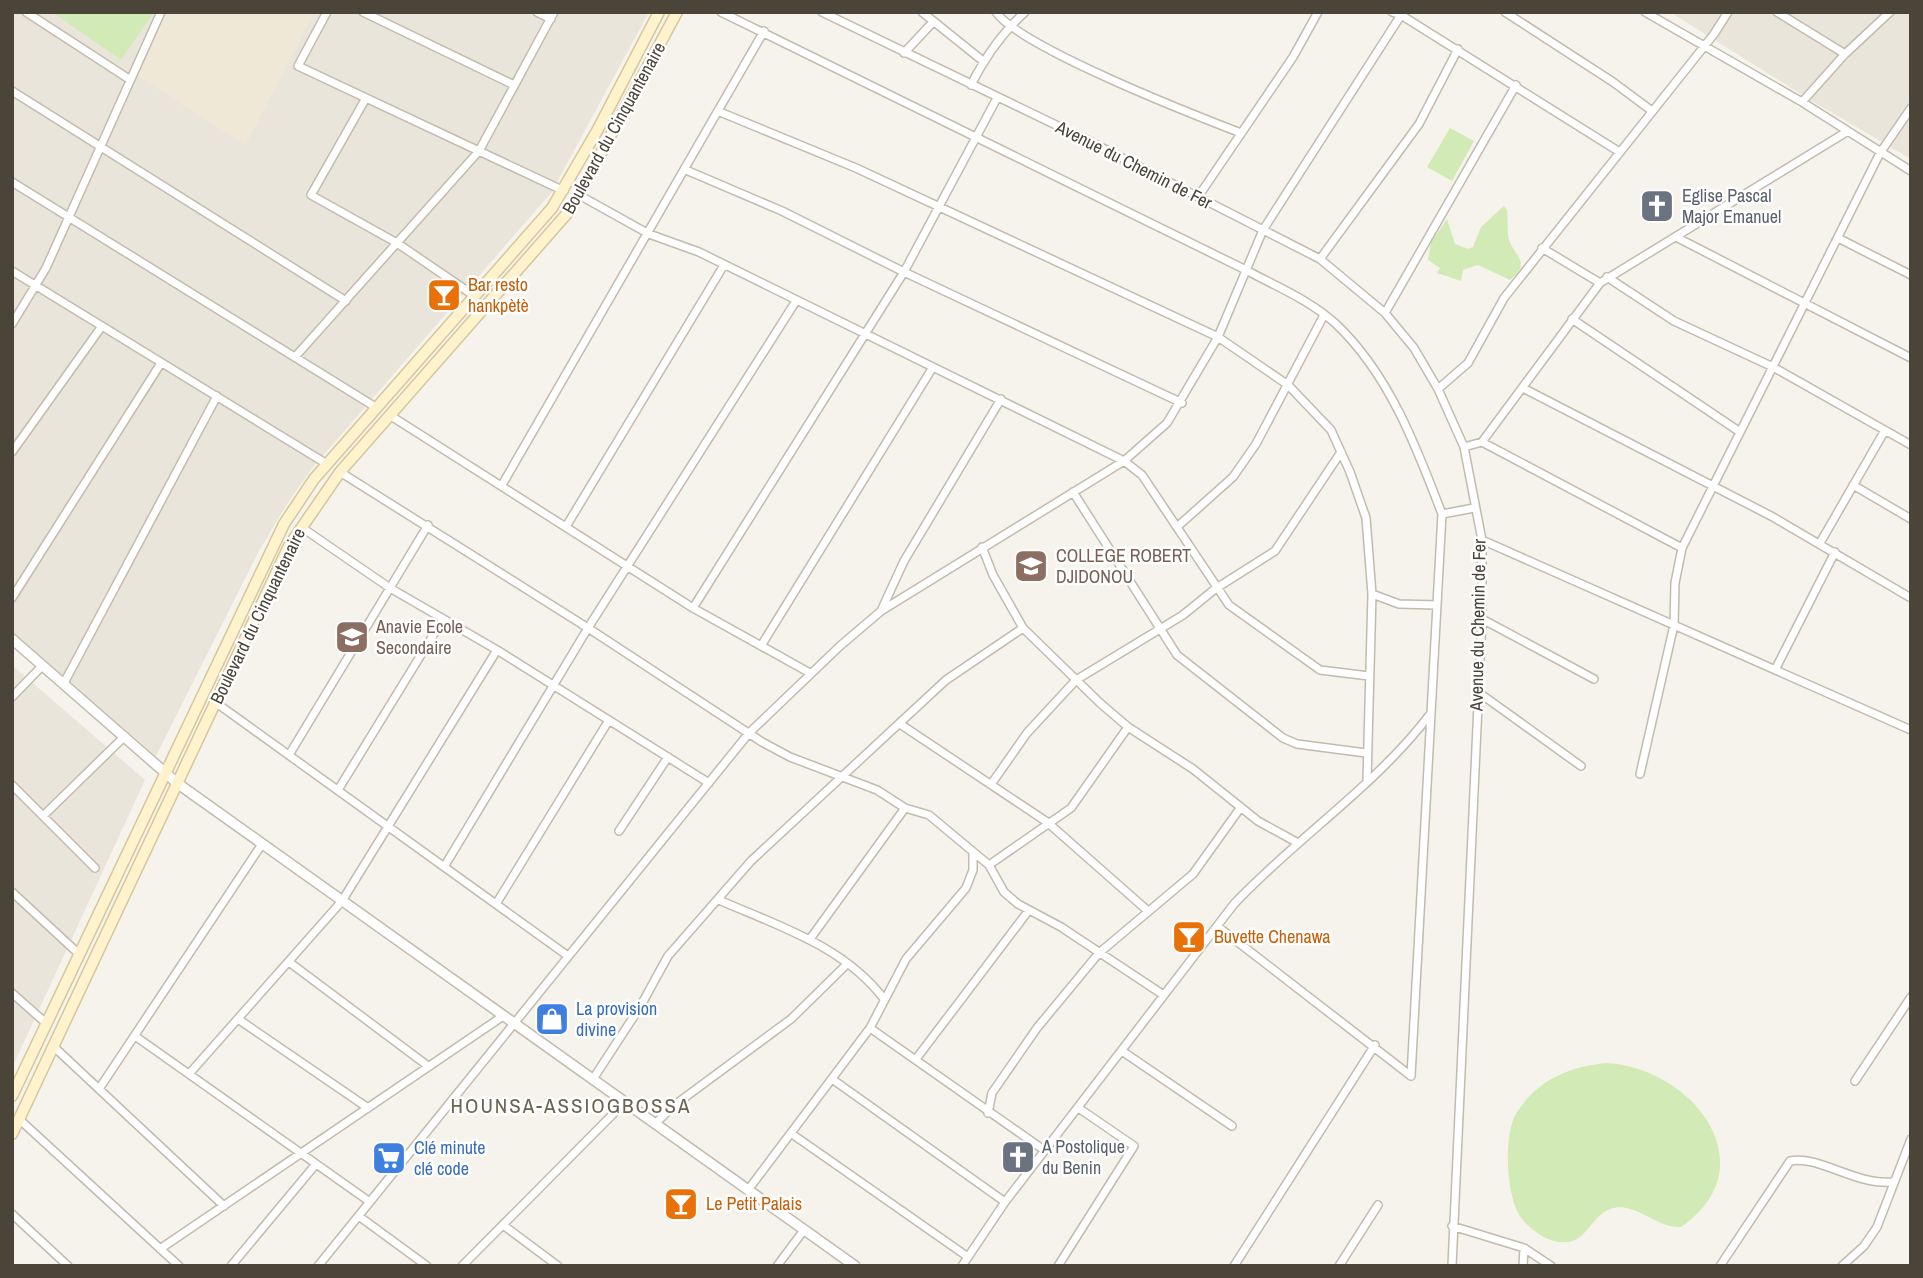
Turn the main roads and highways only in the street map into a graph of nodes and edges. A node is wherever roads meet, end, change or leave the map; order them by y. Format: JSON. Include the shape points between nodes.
{"nodes":[{"id":1,"x":659,"y":12,"type":"edge"},
{"id":2,"x":677,"y":12,"type":"edge"},
{"id":3,"x":12,"y":1096,"type":"edge"},
{"id":4,"x":12,"y":1134,"type":"edge"}],
"edges":[{"from":1,"to":3,"type":"main road","name":"Boulevard du Cinquantenaire","via":[[564,191],[526,241],[327,464],[274,542]]},
{"from":2,"to":4,"type":"main road","name":"Boulevard du Cinquantenaire","via":[[579,195],[555,229],[340,472],[301,527],[275,572]]}]}
